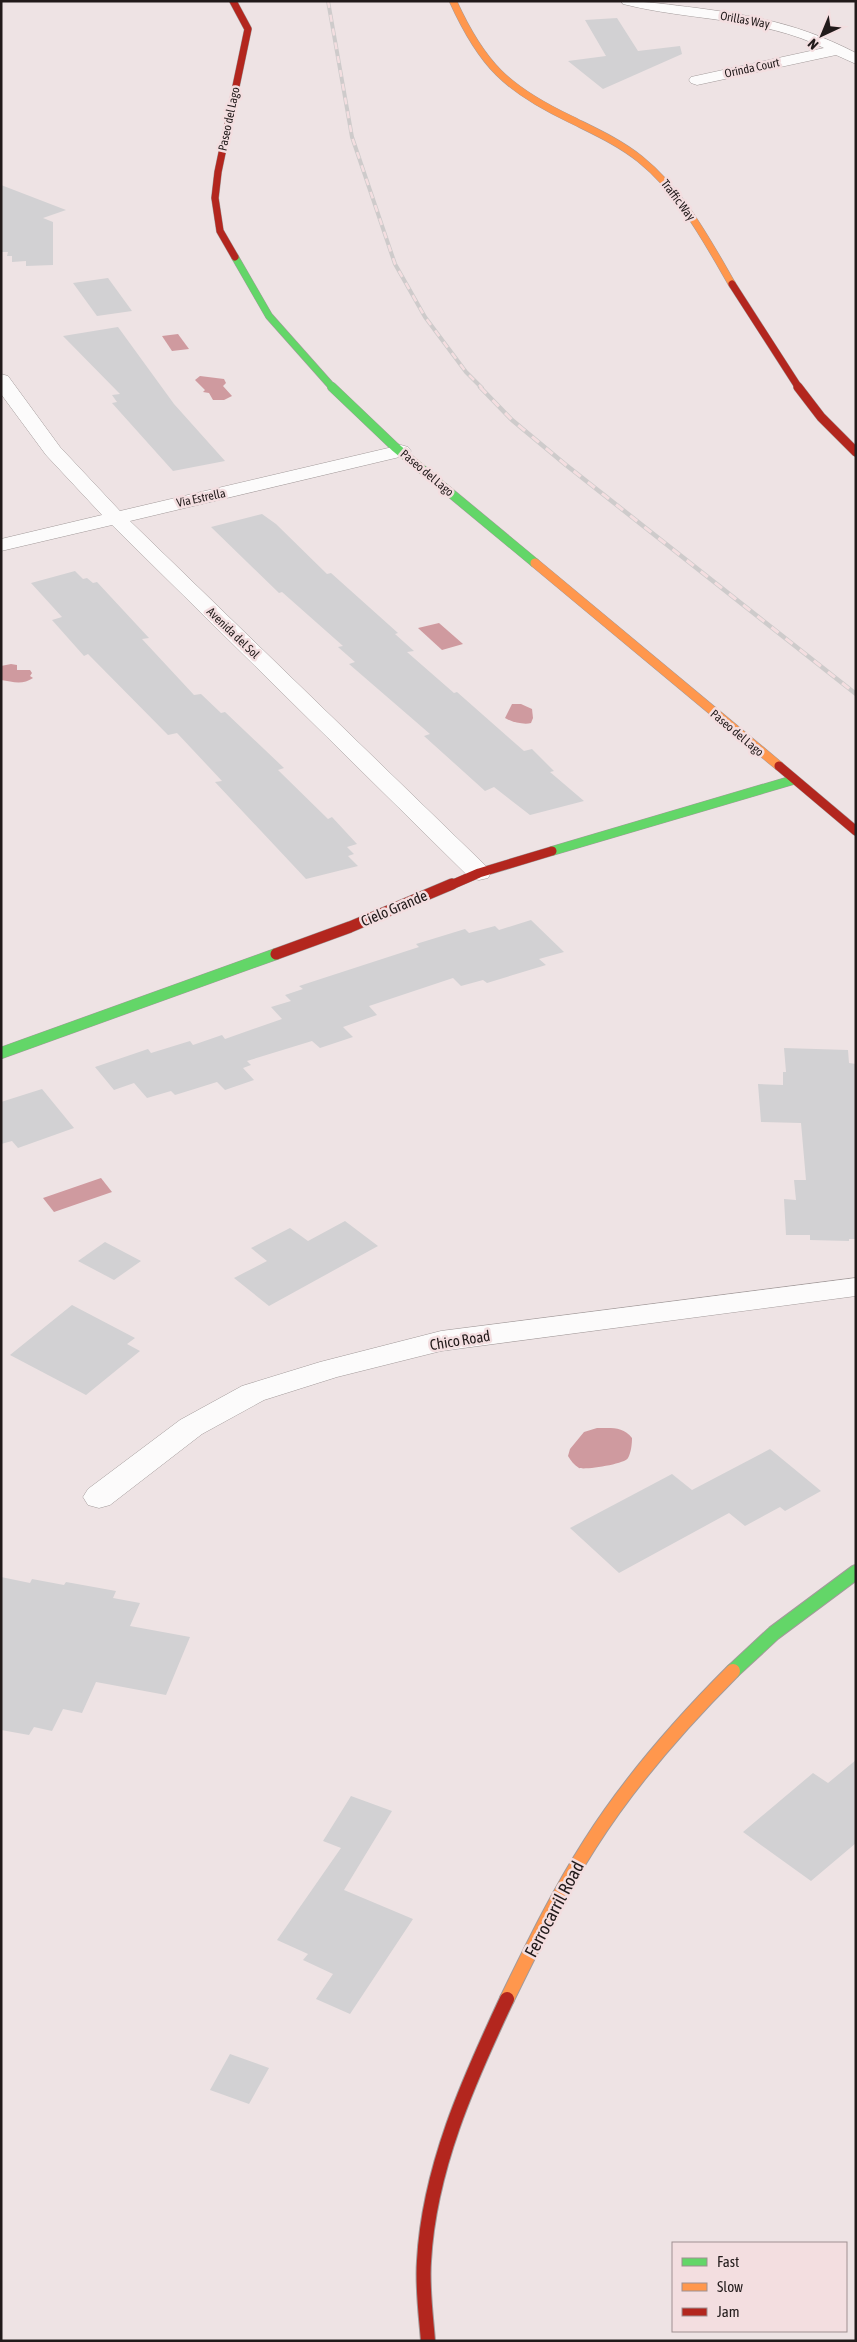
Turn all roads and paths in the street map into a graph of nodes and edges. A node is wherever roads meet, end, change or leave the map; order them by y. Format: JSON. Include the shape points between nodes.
{"nodes":[{"id":1,"x":233,"y":1,"type":"edge"},
{"id":2,"x":453,"y":1,"type":"edge"},
{"id":3,"x":628,"y":1,"type":"edge"},
{"id":4,"x":838,"y":50,"type":"junction"},
{"id":5,"x":856,"y":59,"type":"edge"},
{"id":6,"x":697,"y":80,"type":"dead end"},
{"id":7,"x":1,"y":380,"type":"edge"},
{"id":8,"x":401,"y":451,"type":"junction"},
{"id":9,"x":856,"y":452,"type":"edge"},
{"id":10,"x":115,"y":517,"type":"junction"},
{"id":11,"x":1,"y":545,"type":"edge"},
{"id":12,"x":793,"y":780,"type":"junction"},
{"id":13,"x":856,"y":831,"type":"edge"},
{"id":14,"x":479,"y":873,"type":"junction"},
{"id":15,"x":1,"y":1054,"type":"edge"},
{"id":16,"x":856,"y":1287,"type":"edge"},
{"id":17,"x":100,"y":1497,"type":"dead end"},
{"id":18,"x":856,"y":1572,"type":"edge"},
{"id":19,"x":428,"y":2341,"type":"edge"}],
"edges":[{"from":1,"to":8,"type":"street","name":"Paseo del Lago","via":[[248,29],[217,181],[215,198],[220,231],[268,315],[325,382]]},
{"from":2,"to":9,"type":"street","name":"Traffic Way","via":[[472,43],[497,73],[517,89],[630,153],[656,172],[688,212],[812,406]]},
{"from":3,"to":4,"type":"street","name":"Orillas Way","via":[[768,24],[809,35]]},
{"from":4,"to":5,"type":"street","name":"Orillas Way"},
{"from":4,"to":6,"type":"street","name":"Orinda Court"},
{"from":7,"to":10,"type":"street","name":"Avenida del Sol","via":[[53,450]]},
{"from":8,"to":10,"type":"street","name":"Via Estrella"},
{"from":8,"to":12,"type":"street","name":"Paseo del Lago"},
{"from":10,"to":11,"type":"street","name":"Via Estrella"},
{"from":10,"to":14,"type":"street","name":"Avenida del Sol"},
{"from":12,"to":13,"type":"street","name":"Paseo del Lago"},
{"from":12,"to":14,"type":"street","name":"Cielo Grande"},
{"from":14,"to":15,"type":"street","name":"Cielo Grande","via":[[341,930]]},
{"from":16,"to":17,"type":"street","name":"Chico Road","via":[[440,1341],[330,1369],[253,1393],[191,1427]]},
{"from":18,"to":19,"type":"street","name":"Ferrocarril Road","via":[[811,1602],[745,1656],[684,1717],[629,1785],[579,1860],[495,2022],[458,2110],[442,2162],[425,2254]]}]}
